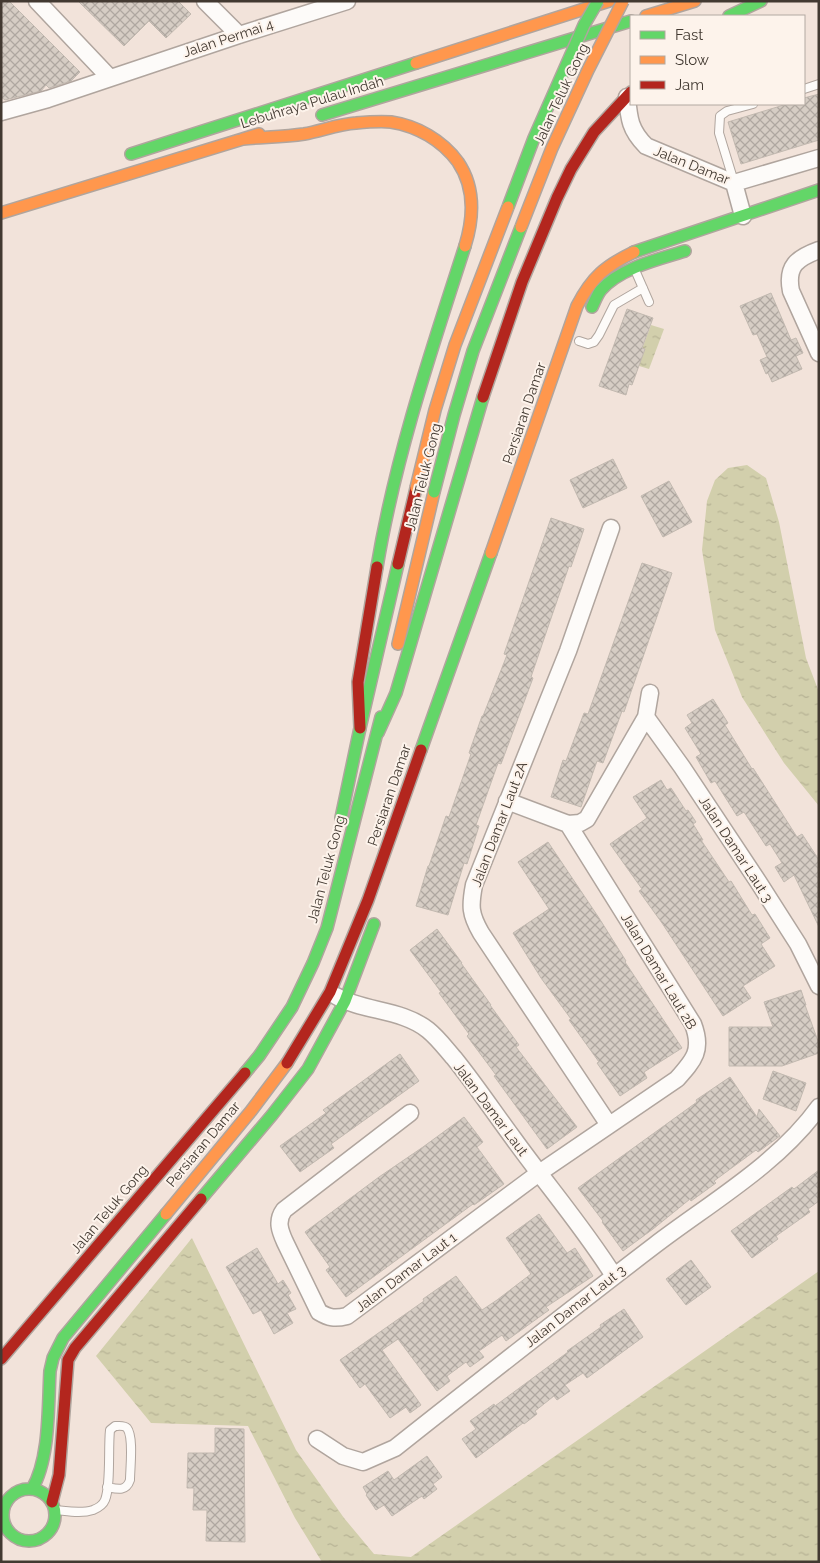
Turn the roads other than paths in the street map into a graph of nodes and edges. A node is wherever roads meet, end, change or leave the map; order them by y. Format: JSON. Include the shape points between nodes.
{"nodes":[{"id":1,"x":37,"y":1,"type":"edge"},
{"id":2,"x":205,"y":1,"type":"edge"},
{"id":3,"x":347,"y":1,"type":"edge"},
{"id":4,"x":598,"y":1,"type":"edge"},
{"id":5,"x":608,"y":1,"type":"edge"},
{"id":6,"x":623,"y":1,"type":"edge"},
{"id":7,"x":695,"y":1,"type":"edge"},
{"id":8,"x":762,"y":1,"type":"edge"},
{"id":9,"x":649,"y":15,"type":"edge"},
{"id":10,"x":731,"y":15,"type":"edge"},
{"id":11,"x":630,"y":21,"type":"edge"},
{"id":12,"x":239,"y":34,"type":"junction"},
{"id":13,"x":110,"y":78,"type":"junction"},
{"id":14,"x":819,"y":84,"type":"edge"},
{"id":15,"x":805,"y":88,"type":"edge"},
{"id":16,"x":629,"y":95,"type":"edge"},
{"id":17,"x":748,"y":105,"type":"edge"},
{"id":18,"x":1,"y":112,"type":"edge"},
{"id":19,"x":308,"y":119,"type":"dead end"},
{"id":20,"x":289,"y":125,"type":"dead end"},
{"id":21,"x":243,"y":139,"type":"junction"},
{"id":22,"x":121,"y":157,"type":"dead end"},
{"id":23,"x":819,"y":158,"type":"edge"},
{"id":24,"x":734,"y":183,"type":"junction"},
{"id":25,"x":819,"y":190,"type":"edge"},
{"id":26,"x":1,"y":215,"type":"edge"},
{"id":27,"x":743,"y":216,"type":"junction"},
{"id":28,"x":694,"y":247,"type":"dead end"},
{"id":29,"x":819,"y":250,"type":"edge"},
{"id":30,"x":634,"y":268,"type":"junction"},
{"id":31,"x":642,"y":288,"type":"junction"},
{"id":32,"x":649,"y":302,"type":"dead end"},
{"id":33,"x":589,"y":315,"type":"dead end"},
{"id":34,"x":579,"y":341,"type":"dead end"},
{"id":35,"x":819,"y":353,"type":"edge"},
{"id":36,"x":611,"y":528,"type":"dead end"},
{"id":37,"x":650,"y":693,"type":"dead end"},
{"id":38,"x":646,"y":716,"type":"junction"},
{"id":39,"x":360,"y":728,"type":"junction"},
{"id":40,"x":378,"y":733,"type":"junction"},
{"id":41,"x":507,"y":801,"type":"junction"},
{"id":42,"x":568,"y":824,"type":"junction"},
{"id":43,"x":338,"y":832,"type":"dead end"},
{"id":44,"x":326,"y":888,"type":"dead end"},
{"id":45,"x":378,"y":912,"type":"dead end"},
{"id":46,"x":306,"y":977,"type":"junction"},
{"id":47,"x":819,"y":986,"type":"edge"},
{"id":48,"x":330,"y":992,"type":"junction"},
{"id":49,"x":346,"y":1001,"type":"junction"},
{"id":50,"x":819,"y":1107,"type":"edge"},
{"id":51,"x":410,"y":1113,"type":"dead end"},
{"id":52,"x":609,"y":1125,"type":"junction"},
{"id":53,"x":539,"y":1173,"type":"junction"},
{"id":54,"x":614,"y":1276,"type":"junction"},
{"id":55,"x":1,"y":1359,"type":"edge"},
{"id":56,"x":317,"y":1439,"type":"dead end"},
{"id":57,"x":107,"y":1487,"type":"junction"},
{"id":58,"x":32,"y":1489,"type":"junction"},
{"id":59,"x":6,"y":1493,"type":"edge"},
{"id":60,"x":53,"y":1506,"type":"junction"}],
"edges":[{"from":1,"to":13,"type":"street"},
{"from":2,"to":12,"type":"street"},
{"from":3,"to":12,"type":"street","name":"Jalan Permai 4"},
{"from":4,"to":39,"type":"main road","name":"Jalan Teluk Gong","bridge":true,"via":[[580,33],[534,138],[455,345],[435,410]]},
{"from":5,"to":22,"type":"main road","name":"Lebuhraya Pulau Indah"},
{"from":6,"to":40,"type":"main road","name":"Jalan Teluk Gong","bridge":true,"via":[[548,157],[473,351],[434,492]]},
{"from":7,"to":9,"type":"main road"},
{"from":8,"to":10,"type":"main road"},
{"from":11,"to":19,"type":"main road","name":"Lebuhraya Pulau Indah"},
{"from":12,"to":13,"type":"street","name":"Jalan Permai 4"},
{"from":13,"to":18,"type":"street","name":"Jalan Permai 4"},
{"from":14,"to":15,"type":"lane"},
{"from":16,"to":24,"type":"street","name":"Jalan Damar","via":[[629,118],[636,136],[646,146]]},
{"from":16,"to":40,"type":"main road","via":[[594,132],[571,169],[522,282],[489,376],[396,693]]},
{"from":17,"to":24,"type":"lane","via":[[720,116],[718,133]]},
{"from":20,"to":21,"type":"main road","name":"Lebuhraya Pulau Indah"},
{"from":21,"to":26,"type":"main road","name":"Lebuhraya Pulau Indah"},
{"from":21,"to":39,"type":"main road","via":[[302,134],[355,123],[390,122],[424,132],[443,145],[464,171],[471,191],[469,234],[435,339],[384,525],[358,682]]},
{"from":23,"to":24,"type":"street","name":"Jalan Damar"},
{"from":24,"to":27,"type":"street"},
{"from":25,"to":27,"type":"main road","name":"Persiaran Damar"},
{"from":27,"to":48,"type":"main road","name":"Persiaran Damar","via":[[638,250],[599,271],[586,286],[567,332],[368,900]]},
{"from":28,"to":30,"type":"main road"},
{"from":29,"to":35,"type":"street","via":[[795,263],[789,282]]},
{"from":30,"to":31,"type":"lane"},
{"from":30,"to":33,"type":"main road","via":[[602,290]]},
{"from":31,"to":32,"type":"lane"},
{"from":31,"to":34,"type":"lane","via":[[614,305],[594,342]]},
{"from":36,"to":41,"type":"street","name":"Jalan Damar Laut 2A","via":[[568,651]]},
{"from":37,"to":38,"type":"street"},
{"from":38,"to":42,"type":"street","via":[[587,819]]},
{"from":38,"to":47,"type":"street","name":"Jalan Damar Laut 3","via":[[759,883],[798,944]]},
{"from":39,"to":43,"type":"main road","name":"Jalan Teluk Gong"},
{"from":40,"to":46,"type":"main road","name":"Jalan Teluk Gong","via":[[327,928]]},
{"from":41,"to":42,"type":"street"},
{"from":41,"to":52,"type":"street","name":"Jalan Damar Laut 2A","via":[[474,885],[471,912]]},
{"from":42,"to":52,"type":"street","name":"Jalan Damar Laut 2B","via":[[683,1006],[698,1036],[697,1050],[691,1063],[677,1078]]},
{"from":44,"to":46,"type":"main road","name":"Jalan Teluk Gong"},
{"from":45,"to":49,"type":"main road"},
{"from":46,"to":55,"type":"main road","name":"Jalan Teluk Gong","via":[[292,1007],[259,1056]]},
{"from":48,"to":49,"type":"street","name":"Jalan Damar Laut"},
{"from":48,"to":58,"type":"main road","name":"Persiaran Damar","via":[[285,1066],[60,1343],[50,1371],[42,1469]]},
{"from":49,"to":53,"type":"street","name":"Jalan Damar Laut","via":[[407,1018],[427,1030],[463,1069]]},
{"from":49,"to":60,"type":"main road","via":[[308,1068],[272,1115],[68,1360],[59,1475]]},
{"from":50,"to":54,"type":"street","name":"Jalan Damar Laut 3","via":[[791,1141],[764,1165]]},
{"from":51,"to":53,"type":"street","name":"Jalan Damar Laut 1","via":[[279,1216],[280,1232],[318,1312],[325,1316],[347,1316]]},
{"from":52,"to":53,"type":"street","name":"Jalan Damar Laut 2B"},
{"from":53,"to":54,"type":"street","name":"Jalan Damar Laut"},
{"from":54,"to":56,"type":"street","name":"Jalan Damar Laut 3","via":[[395,1448],[364,1462],[343,1456]]},
{"from":57,"to":57,"type":"lane","via":[[110,1430],[124,1426],[130,1437],[130,1480],[125,1488]]},
{"from":57,"to":60,"type":"lane","via":[[102,1505],[95,1509],[82,1512]]},
{"from":58,"to":59,"type":"main road"},
{"from":58,"to":60,"type":"main road","via":[[46,1495]]},
{"from":59,"to":60,"type":"main road","via":[[3,1521],[13,1536],[21,1540],[39,1539],[52,1528]]}]}
